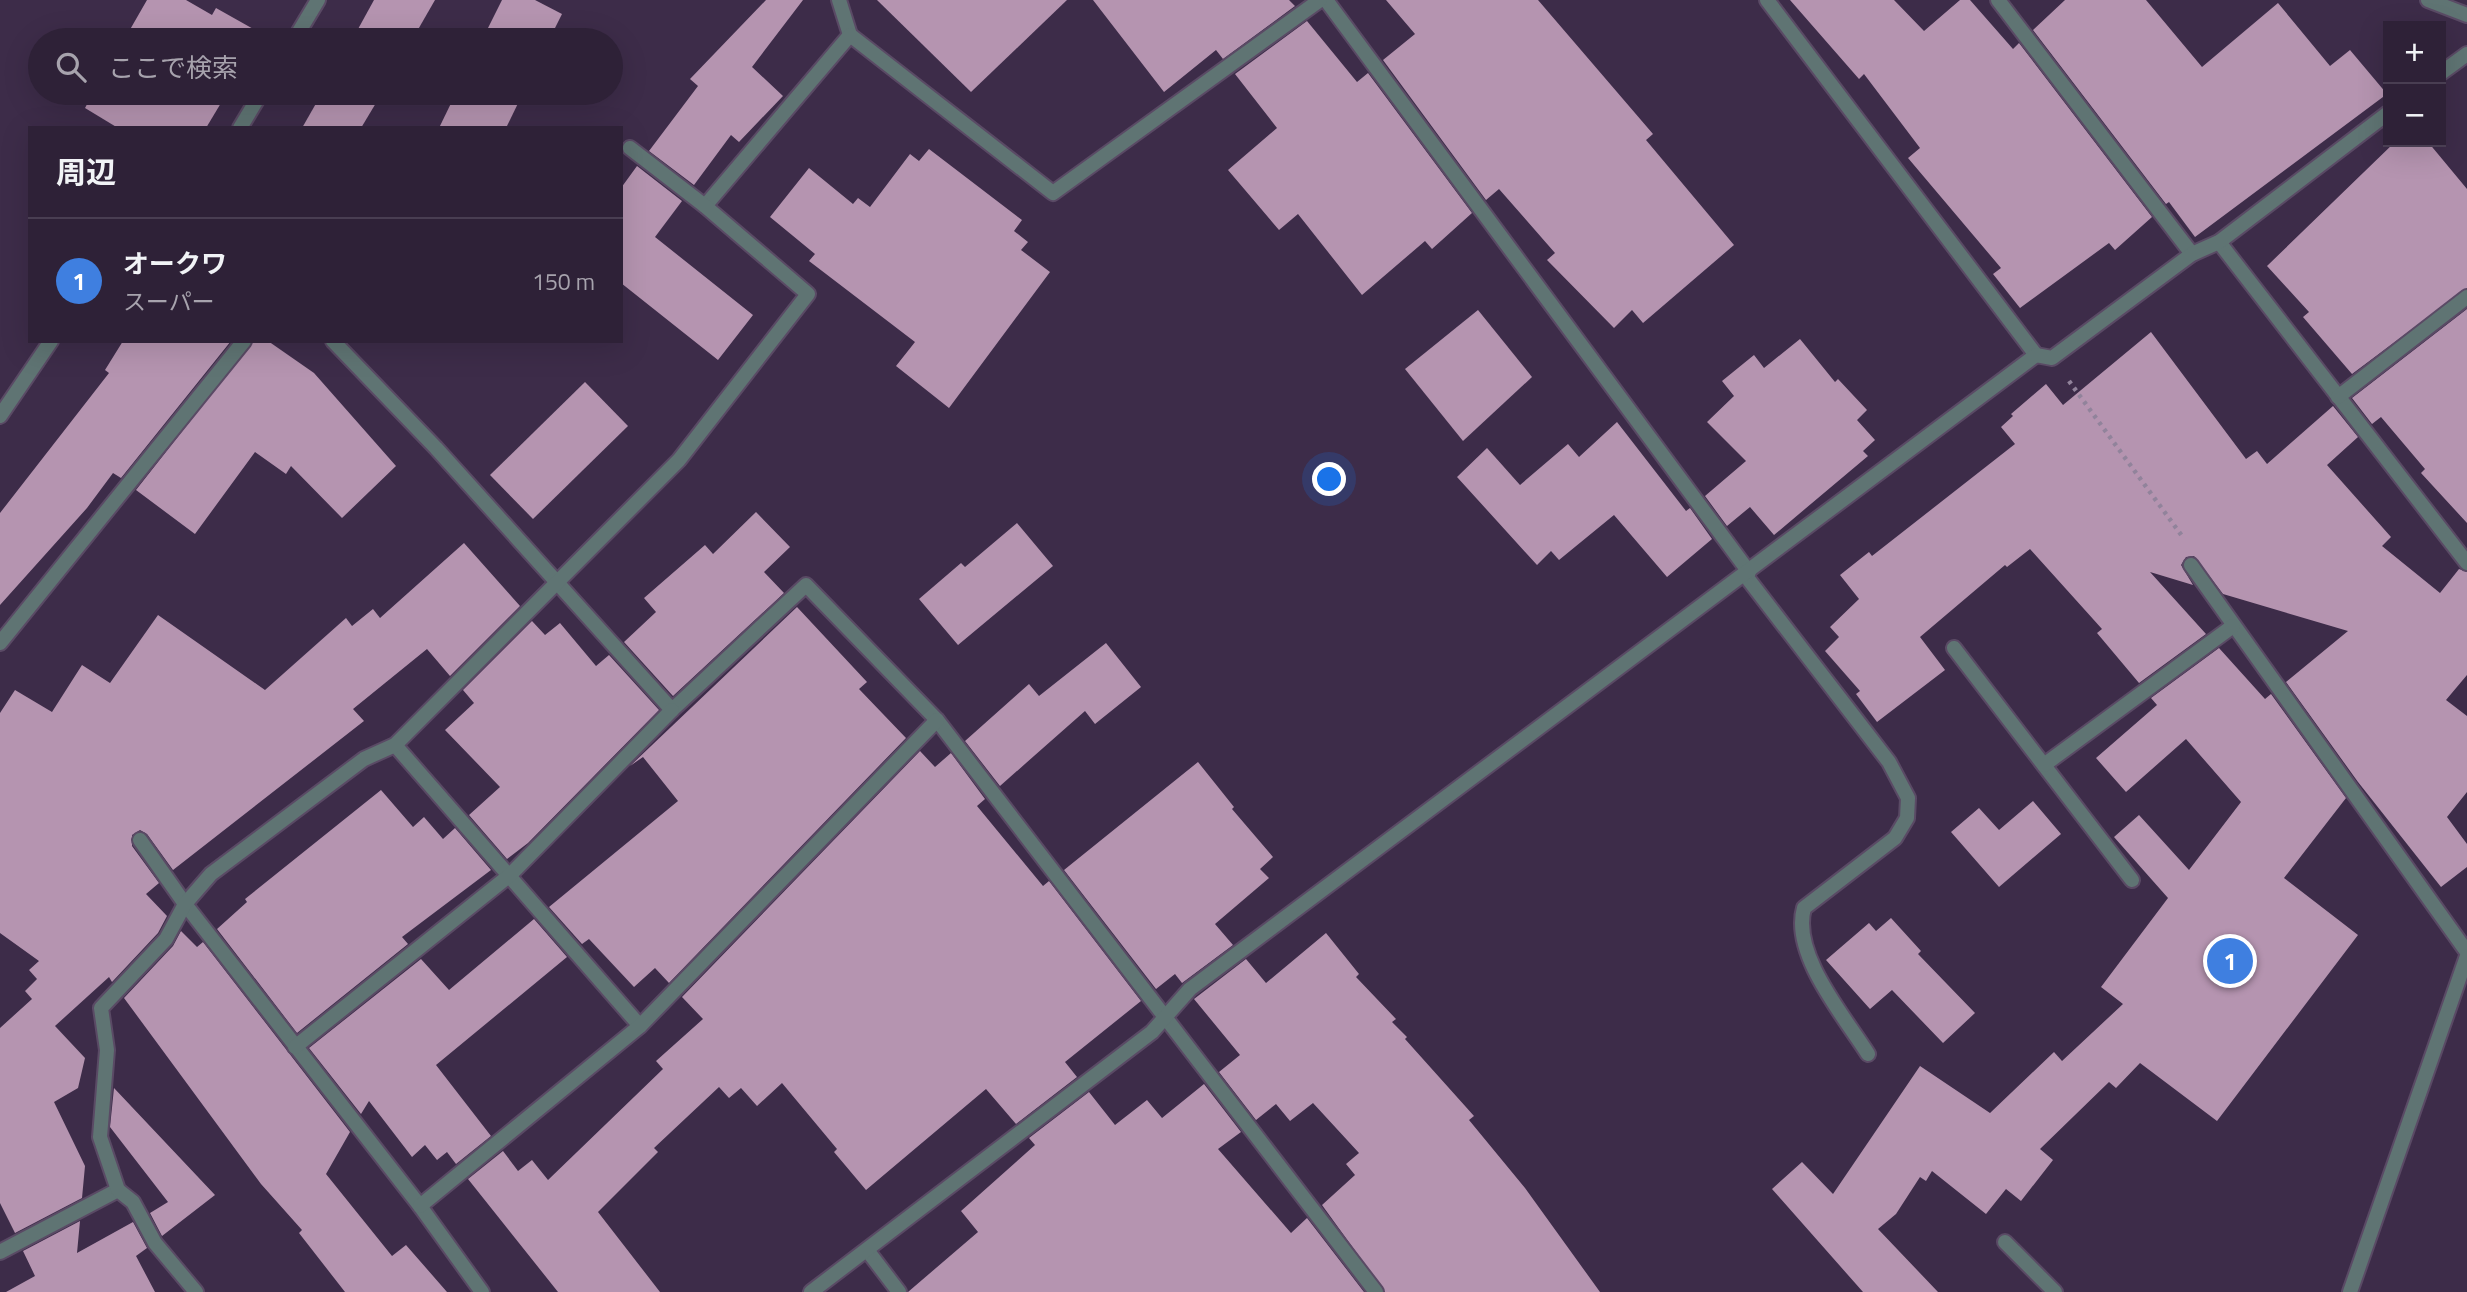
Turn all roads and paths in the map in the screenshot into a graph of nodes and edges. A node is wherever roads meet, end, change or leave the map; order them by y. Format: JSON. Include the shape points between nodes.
{"nodes":[{"id":1,"x":318,"y":0,"type":"edge"},
{"id":2,"x":839,"y":0,"type":"edge"},
{"id":3,"x":1320,"y":0,"type":"edge"},
{"id":4,"x":1325,"y":0,"type":"edge"},
{"id":5,"x":1768,"y":0,"type":"edge"},
{"id":6,"x":1998,"y":0,"type":"edge"},
{"id":7,"x":2428,"y":0,"type":"edge"},
{"id":8,"x":2467,"y":15,"type":"edge"},
{"id":9,"x":301,"y":28,"type":"edge"},
{"id":10,"x":850,"y":35,"type":"junction"},
{"id":11,"x":2467,"y":54,"type":"edge"},
{"id":12,"x":2446,"y":70,"type":"edge"},
{"id":13,"x":254,"y":105,"type":"edge"},
{"id":14,"x":2383,"y":117,"type":"edge"},
{"id":15,"x":241,"y":126,"type":"edge"},
{"id":16,"x":630,"y":148,"type":"dead end"},
{"id":17,"x":705,"y":206,"type":"junction"},
{"id":18,"x":2219,"y":242,"type":"junction"},
{"id":19,"x":2192,"y":254,"type":"junction"},
{"id":20,"x":2467,"y":297,"type":"edge"},
{"id":21,"x":50,"y":343,"type":"edge"},
{"id":22,"x":242,"y":343,"type":"edge"},
{"id":23,"x":335,"y":343,"type":"edge"},
{"id":24,"x":2036,"y":355,"type":"junction"},
{"id":25,"x":2052,"y":358,"type":"junction"},
{"id":26,"x":2338,"y":397,"type":"junction"},
{"id":27,"x":0,"y":416,"type":"edge"},
{"id":28,"x":2467,"y":564,"type":"edge"},
{"id":29,"x":2191,"y":565,"type":"joint"},
{"id":30,"x":1747,"y":573,"type":"junction"},
{"id":31,"x":559,"y":584,"type":"junction"},
{"id":32,"x":2234,"y":626,"type":"junction"},
{"id":33,"x":0,"y":643,"type":"edge"},
{"id":34,"x":1954,"y":648,"type":"dead end"},
{"id":35,"x":672,"y":710,"type":"junction"},
{"id":36,"x":937,"y":720,"type":"junction"},
{"id":37,"x":395,"y":745,"type":"junction"},
{"id":38,"x":2044,"y":765,"type":"junction"},
{"id":39,"x":140,"y":839,"type":"dead end"},
{"id":40,"x":510,"y":875,"type":"junction"},
{"id":41,"x":2132,"y":880,"type":"dead end"},
{"id":42,"x":185,"y":904,"type":"junction"},
{"id":43,"x":2467,"y":954,"type":"edge"},
{"id":44,"x":1165,"y":1016,"type":"junction"},
{"id":45,"x":639,"y":1026,"type":"junction"},
{"id":46,"x":295,"y":1046,"type":"junction"},
{"id":47,"x":1868,"y":1054,"type":"dead end"},
{"id":48,"x":118,"y":1190,"type":"junction"},
{"id":49,"x":420,"y":1206,"type":"junction"},
{"id":50,"x":2006,"y":1242,"type":"dead end"},
{"id":51,"x":867,"y":1250,"type":"junction"},
{"id":52,"x":0,"y":1252,"type":"edge"},
{"id":53,"x":476,"y":1290,"type":"edge"},
{"id":54,"x":196,"y":1292,"type":"edge"},
{"id":55,"x":811,"y":1292,"type":"edge"},
{"id":56,"x":899,"y":1292,"type":"edge"},
{"id":57,"x":1376,"y":1292,"type":"edge"},
{"id":58,"x":2055,"y":1292,"type":"edge"},
{"id":59,"x":2350,"y":1292,"type":"edge"}],
"edges":[{"from":1,"to":9,"type":"street"},
{"from":2,"to":10,"type":"street"},
{"from":3,"to":10,"type":"street","via":[[1053,192]]},
{"from":4,"to":30,"type":"street"},
{"from":5,"to":24,"type":"street"},
{"from":6,"to":19,"type":"street"},
{"from":7,"to":8,"type":"street"},
{"from":10,"to":17,"type":"street"},
{"from":11,"to":12,"type":"street"},
{"from":13,"to":15,"type":"street"},
{"from":14,"to":18,"type":"street"},
{"from":16,"to":17,"type":"street"},
{"from":17,"to":31,"type":"street","via":[[808,294],[680,460]]},
{"from":18,"to":19,"type":"street"},
{"from":18,"to":26,"type":"street"},
{"from":19,"to":25,"type":"street"},
{"from":20,"to":26,"type":"street"},
{"from":21,"to":27,"type":"street"},
{"from":22,"to":33,"type":"street"},
{"from":23,"to":31,"type":"street"},
{"from":24,"to":25,"type":"street"},
{"from":24,"to":30,"type":"street"},
{"from":25,"to":29,"type":"path","via":[[2188,543]]},
{"from":26,"to":28,"type":"street"},
{"from":29,"to":32,"type":"street"},
{"from":30,"to":44,"type":"street","via":[[1190,989]]},
{"from":30,"to":47,"type":"street","via":[[1889,762],[1908,798],[1907,818],[1895,838],[1804,908],[1800,923],[1808,957]]},
{"from":31,"to":35,"type":"street"},
{"from":31,"to":37,"type":"street"},
{"from":32,"to":38,"type":"street"},
{"from":32,"to":43,"type":"street"},
{"from":34,"to":38,"type":"street"},
{"from":35,"to":36,"type":"street","via":[[806,585]]},
{"from":35,"to":40,"type":"street"},
{"from":36,"to":44,"type":"street"},
{"from":36,"to":45,"type":"street"},
{"from":37,"to":40,"type":"street"},
{"from":37,"to":42,"type":"street","via":[[364,759],[211,874]]},
{"from":38,"to":41,"type":"street"},
{"from":39,"to":42,"type":"street"},
{"from":40,"to":45,"type":"street"},
{"from":40,"to":46,"type":"street"},
{"from":42,"to":46,"type":"street"},
{"from":42,"to":48,"type":"street","via":[[166,939],[102,1008],[107,1050],[100,1137]]},
{"from":43,"to":59,"type":"street"},
{"from":44,"to":51,"type":"street","via":[[1152,1032]]},
{"from":44,"to":57,"type":"street"},
{"from":45,"to":49,"type":"street"},
{"from":46,"to":49,"type":"street"},
{"from":48,"to":52,"type":"street"},
{"from":48,"to":54,"type":"street","via":[[133,1202],[156,1243]]},
{"from":49,"to":53,"type":"street"},
{"from":50,"to":58,"type":"street"},
{"from":51,"to":55,"type":"street"},
{"from":51,"to":56,"type":"street"}]}
